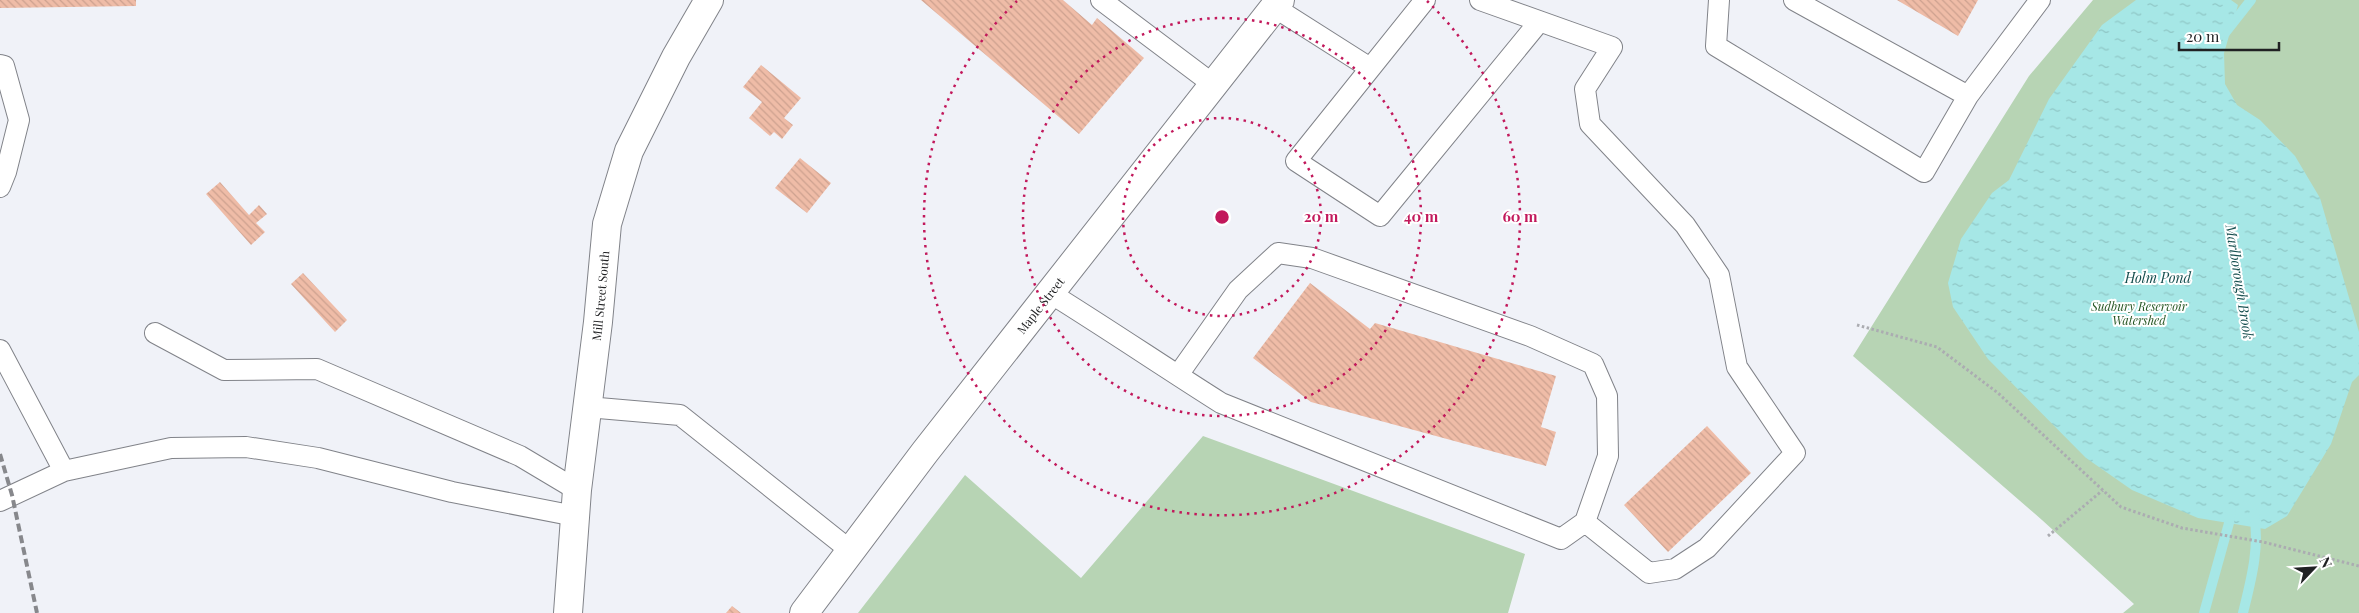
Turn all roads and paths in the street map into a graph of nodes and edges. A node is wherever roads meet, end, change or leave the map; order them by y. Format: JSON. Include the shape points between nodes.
{"nodes":[{"id":1,"x":709,"y":0,"type":"edge"},
{"id":2,"x":1101,"y":0,"type":"edge"},
{"id":3,"x":1425,"y":0,"type":"edge"},
{"id":4,"x":1480,"y":0,"type":"edge"},
{"id":5,"x":1719,"y":0,"type":"edge"},
{"id":6,"x":1794,"y":0,"type":"edge"},
{"id":7,"x":2040,"y":0,"type":"edge"},
{"id":8,"x":1277,"y":4,"type":"edge"},
{"id":9,"x":1539,"y":22,"type":"junction"},
{"id":10,"x":0,"y":65,"type":"edge"},
{"id":11,"x":1370,"y":68,"type":"junction"},
{"id":12,"x":1214,"y":85,"type":"junction"},
{"id":13,"x":1968,"y":96,"type":"junction"},
{"id":14,"x":0,"y":187,"type":"edge"},
{"id":15,"x":1050,"y":293,"type":"junction"},
{"id":16,"x":1857,"y":325,"type":"dead end"},
{"id":17,"x":155,"y":333,"type":"dead end"},
{"id":18,"x":0,"y":350,"type":"edge"},
{"id":19,"x":1178,"y":375,"type":"junction"},
{"id":20,"x":587,"y":407,"type":"junction"},
{"id":21,"x":64,"y":470,"type":"junction"},
{"id":22,"x":2103,"y":490,"type":"junction"},
{"id":23,"x":0,"y":500,"type":"edge"},
{"id":24,"x":576,"y":503,"type":"junction"},
{"id":25,"x":1585,"y":522,"type":"junction"},
{"id":26,"x":2048,"y":536,"type":"dead end"},
{"id":27,"x":851,"y":551,"type":"junction"},
{"id":28,"x":2359,"y":566,"type":"edge"},
{"id":29,"x":568,"y":613,"type":"edge"},
{"id":30,"x":804,"y":613,"type":"edge"}],
"edges":[{"from":1,"to":20,"type":"main road","name":"Mill Street South","via":[[676,56],[629,151],[607,224]]},
{"from":2,"to":12,"type":"lane"},
{"from":3,"to":11,"type":"lane"},
{"from":4,"to":9,"type":"lane"},
{"from":5,"to":13,"type":"lane","via":[[1716,46],[1924,172]]},
{"from":6,"to":13,"type":"lane"},
{"from":7,"to":13,"type":"lane"},
{"from":8,"to":11,"type":"lane"},
{"from":8,"to":12,"type":"main road","name":"Maple Street"},
{"from":9,"to":11,"type":"lane","via":[[1380,216],[1296,161]]},
{"from":9,"to":25,"type":"lane","via":[[1612,47],[1586,88],[1590,124],[1685,225],[1719,274],[1737,367],[1795,454],[1706,548],[1675,569],[1649,573]]},
{"from":10,"to":14,"type":"lane","via":[[4,66],[19,120]]},
{"from":12,"to":15,"type":"main road","name":"Maple Street"},
{"from":15,"to":19,"type":"lane"},
{"from":15,"to":27,"type":"main road","name":"Maple Street"},
{"from":16,"to":22,"type":"path","via":[[1937,347],[1998,393]]},
{"from":17,"to":24,"type":"lane","via":[[224,370],[316,369],[520,456]]},
{"from":18,"to":21,"type":"lane"},
{"from":19,"to":25,"type":"lane","via":[[1222,404],[1561,539]]},
{"from":19,"to":25,"type":"lane","via":[[1238,290],[1278,253],[1312,258],[1530,336],[1593,364],[1608,396],[1608,456]]},
{"from":20,"to":24,"type":"main road","name":"Mill Street South"},
{"from":20,"to":27,"type":"lane","via":[[680,415]]},
{"from":21,"to":23,"type":"lane"},
{"from":21,"to":24,"type":"lane","via":[[172,448],[246,447],[318,458],[452,492]]},
{"from":22,"to":26,"type":"path"},
{"from":22,"to":28,"type":"path","via":[[2121,507],[2182,528],[2263,542]]},
{"from":24,"to":29,"type":"main road","name":"Mill Street South"},
{"from":27,"to":30,"type":"main road","name":"Maple Street"}]}
